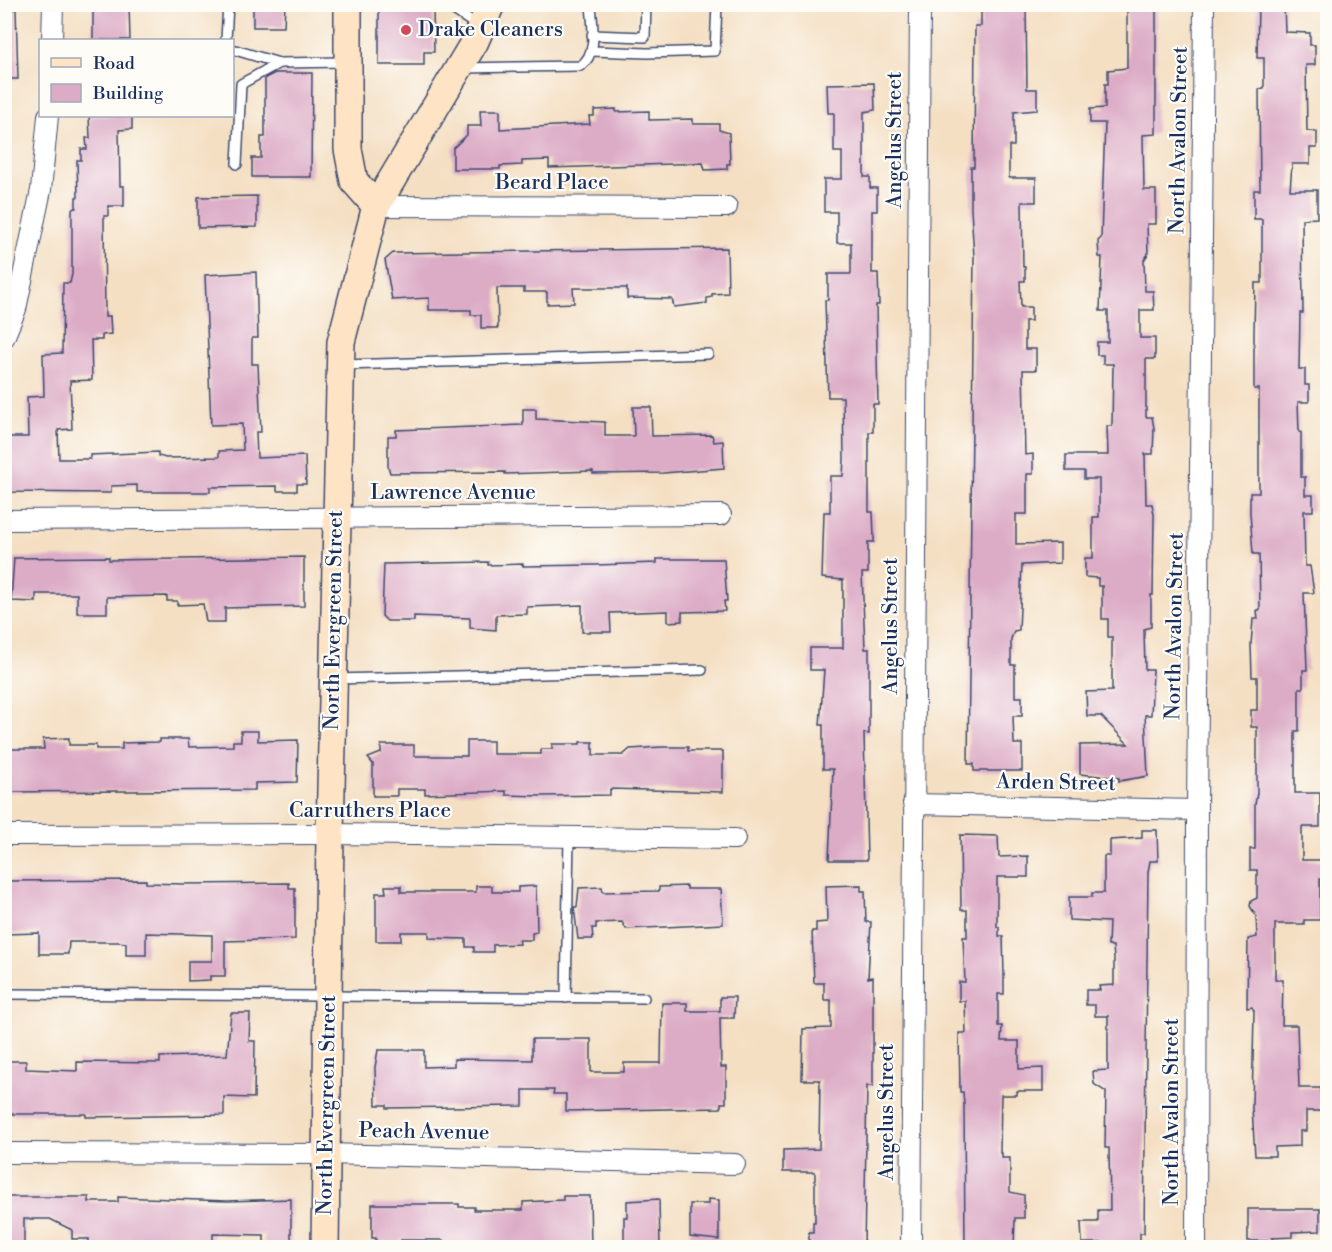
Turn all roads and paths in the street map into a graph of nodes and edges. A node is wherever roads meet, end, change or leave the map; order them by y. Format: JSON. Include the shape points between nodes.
{"nodes":[{"id":1,"x":53,"y":4,"type":"edge"},
{"id":2,"x":228,"y":4,"type":"edge"},
{"id":3,"x":445,"y":4,"type":"edge"},
{"id":4,"x":591,"y":4,"type":"edge"},
{"id":5,"x":646,"y":4,"type":"edge"},
{"id":6,"x":717,"y":4,"type":"edge"},
{"id":7,"x":920,"y":4,"type":"edge"},
{"id":8,"x":1204,"y":4,"type":"edge"},
{"id":9,"x":351,"y":5,"type":"edge"},
{"id":10,"x":486,"y":16,"type":"edge"},
{"id":11,"x":592,"y":35,"type":"junction"},
{"id":12,"x":52,"y":39,"type":"edge"},
{"id":13,"x":226,"y":39,"type":"edge"},
{"id":14,"x":234,"y":50,"type":"edge"},
{"id":15,"x":592,"y":51,"type":"junction"},
{"id":16,"x":346,"y":62,"type":"junction"},
{"id":17,"x":279,"y":63,"type":"junction"},
{"id":18,"x":459,"y":68,"type":"junction"},
{"id":19,"x":48,"y":117,"type":"edge"},
{"id":20,"x":237,"y":164,"type":"dead end"},
{"id":21,"x":376,"y":206,"type":"junction"},
{"id":22,"x":727,"y":207,"type":"dead end"},
{"id":23,"x":4,"y":339,"type":"edge"},
{"id":24,"x":708,"y":354,"type":"dead end"},
{"id":25,"x":340,"y":365,"type":"junction"},
{"id":26,"x":721,"y":515,"type":"dead end"},
{"id":27,"x":336,"y":518,"type":"junction"},
{"id":28,"x":4,"y":520,"type":"edge"},
{"id":29,"x":702,"y":670,"type":"dead end"},
{"id":30,"x":333,"y":679,"type":"junction"},
{"id":31,"x":913,"y":804,"type":"junction"},
{"id":32,"x":1197,"y":810,"type":"junction"},
{"id":33,"x":330,"y":834,"type":"junction"},
{"id":34,"x":4,"y":835,"type":"edge"},
{"id":35,"x":569,"y":837,"type":"junction"},
{"id":36,"x":735,"y":839,"type":"dead end"},
{"id":37,"x":4,"y":994,"type":"edge"},
{"id":38,"x":328,"y":997,"type":"junction"},
{"id":39,"x":566,"y":998,"type":"junction"},
{"id":40,"x":644,"y":998,"type":"dead end"},
{"id":41,"x":4,"y":1153,"type":"edge"},
{"id":42,"x":326,"y":1154,"type":"junction"},
{"id":43,"x":735,"y":1164,"type":"dead end"},
{"id":44,"x":325,"y":1248,"type":"edge"},
{"id":45,"x":910,"y":1248,"type":"edge"},
{"id":46,"x":1196,"y":1248,"type":"edge"}],
"edges":[{"from":1,"to":12,"type":"street"},
{"from":2,"to":13,"type":"lane"},
{"from":3,"to":10,"type":"lane"},
{"from":4,"to":11,"type":"lane"},
{"from":5,"to":11,"type":"lane","via":[[645,37]]},
{"from":6,"to":15,"type":"lane","via":[[715,51]]},
{"from":7,"to":31,"type":"street","name":"Angelus Street"},
{"from":8,"to":32,"type":"street","name":"North Avalon Street"},
{"from":9,"to":16,"type":"street"},
{"from":10,"to":18,"type":"street","name":"North Evergreen Street"},
{"from":11,"to":15,"type":"lane"},
{"from":14,"to":17,"type":"lane"},
{"from":15,"to":18,"type":"lane","via":[[580,66]]},
{"from":16,"to":17,"type":"lane"},
{"from":16,"to":21,"type":"street","via":[[348,149],[354,181]]},
{"from":17,"to":20,"type":"lane","via":[[241,84]]},
{"from":18,"to":21,"type":"street","name":"North Evergreen Street"},
{"from":19,"to":23,"type":"street","via":[[41,190],[16,309]]},
{"from":21,"to":22,"type":"street","name":"Beard Place"},
{"from":21,"to":25,"type":"street","name":"North Evergreen Street","via":[[341,342]]},
{"from":24,"to":25,"type":"lane"},
{"from":25,"to":27,"type":"street","name":"North Evergreen Street"},
{"from":26,"to":27,"type":"street","name":"Lawrence Avenue"},
{"from":27,"to":28,"type":"street","name":"Lawrence Avenue"},
{"from":27,"to":30,"type":"street","name":"North Evergreen Street"},
{"from":29,"to":30,"type":"lane"},
{"from":30,"to":33,"type":"street","name":"North Evergreen Street"},
{"from":31,"to":32,"type":"street","name":"Arden Street"},
{"from":31,"to":45,"type":"street","name":"Angelus Street"},
{"from":32,"to":46,"type":"street","name":"North Avalon Street"},
{"from":33,"to":34,"type":"street","name":"Carruthers Place"},
{"from":33,"to":35,"type":"street","name":"Carruthers Place"},
{"from":33,"to":38,"type":"street","name":"North Evergreen Street"},
{"from":35,"to":36,"type":"street","name":"Carruthers Place"},
{"from":35,"to":39,"type":"lane"},
{"from":37,"to":38,"type":"lane"},
{"from":38,"to":39,"type":"lane"},
{"from":38,"to":42,"type":"street","name":"North Evergreen Street"},
{"from":39,"to":40,"type":"lane"},
{"from":41,"to":42,"type":"street","name":"Peach Avenue"},
{"from":42,"to":43,"type":"street","name":"Peach Avenue"},
{"from":42,"to":44,"type":"street","name":"North Evergreen Street"}]}
